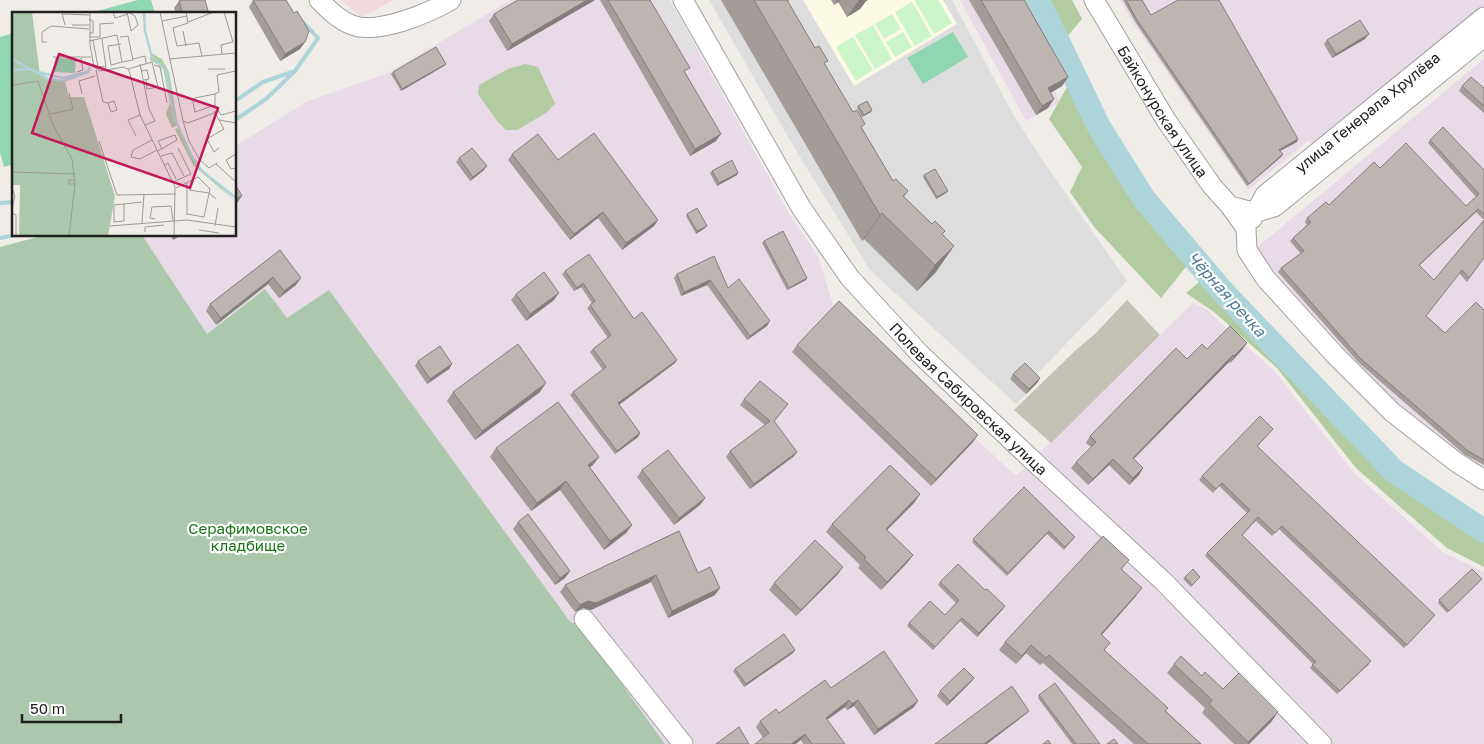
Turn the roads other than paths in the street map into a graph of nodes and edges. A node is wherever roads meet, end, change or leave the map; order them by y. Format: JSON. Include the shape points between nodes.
{"nodes":[{"id":1,"x":319,"y":0,"type":"edge"},
{"id":2,"x":451,"y":0,"type":"edge"},
{"id":3,"x":683,"y":0,"type":"edge"},
{"id":4,"x":1094,"y":0,"type":"edge"},
{"id":5,"x":1484,"y":16,"type":"edge"},
{"id":6,"x":1484,"y":37,"type":"edge"},
{"id":7,"x":1244,"y":214,"type":"junction"},
{"id":8,"x":1484,"y":480,"type":"edge"},
{"id":9,"x":584,"y":618,"type":"dead end"},
{"id":10,"x":682,"y":744,"type":"edge"},
{"id":11,"x":1322,"y":744,"type":"edge"}],
"edges":[{"from":1,"to":2,"type":"street","via":[[341,20],[355,26],[373,27],[414,18]]},
{"from":3,"to":11,"type":"street","name":"Полевая Сабировская улица","via":[[802,209],[850,278],[920,354],[1163,581]]},
{"from":4,"to":7,"type":"street","name":"Байконурская улица","via":[[1166,120],[1212,186]]},
{"from":5,"to":7,"type":"street","name":"улица Генерала Хрулёва"},
{"from":6,"to":7,"type":"street","name":"улица Генерала Хрулёва","via":[[1274,207]]},
{"from":7,"to":8,"type":"street","via":[[1247,250],[1266,279],[1392,412]]},
{"from":9,"to":10,"type":"street"}]}
